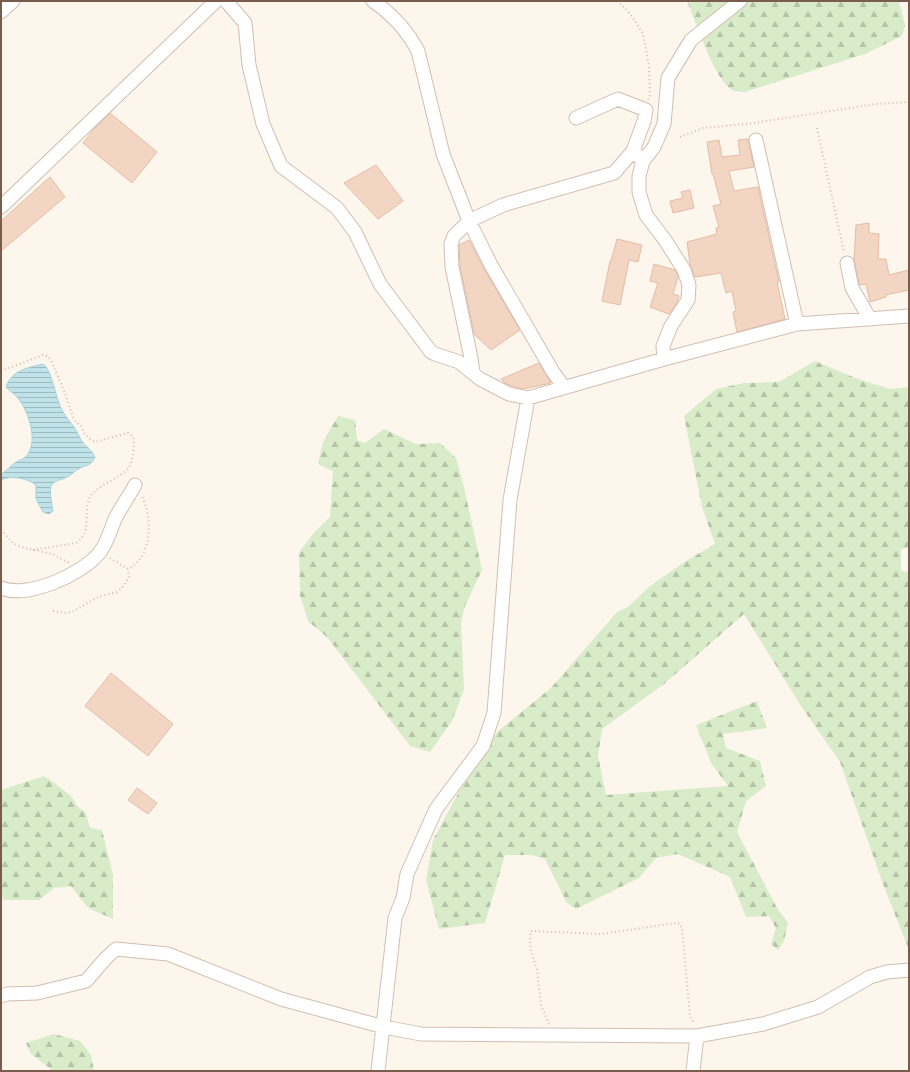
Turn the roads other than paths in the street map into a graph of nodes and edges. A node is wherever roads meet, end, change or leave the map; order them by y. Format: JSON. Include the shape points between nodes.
{"nodes":[{"id":1,"x":13,"y":1,"type":"edge"},
{"id":2,"x":216,"y":1,"type":"edge"},
{"id":3,"x":226,"y":1,"type":"edge"},
{"id":4,"x":373,"y":1,"type":"edge"},
{"id":5,"x":740,"y":1,"type":"edge"},
{"id":6,"x":1,"y":12,"type":"edge"},
{"id":7,"x":576,"y":118,"type":"dead end"},
{"id":8,"x":756,"y":140,"type":"dead end"},
{"id":9,"x":633,"y":150,"type":"junction"},
{"id":10,"x":643,"y":161,"type":"junction"},
{"id":11,"x":1,"y":207,"type":"edge"},
{"id":12,"x":470,"y":221,"type":"junction"},
{"id":13,"x":847,"y":263,"type":"road end"},
{"id":14,"x":909,"y":316,"type":"edge"},
{"id":15,"x":870,"y":319,"type":"junction"},
{"id":16,"x":797,"y":324,"type":"junction"},
{"id":17,"x":664,"y":359,"type":"junction"},
{"id":18,"x":473,"y":373,"type":"junction"},
{"id":19,"x":564,"y":387,"type":"junction"},
{"id":20,"x":528,"y":398,"type":"junction"},
{"id":21,"x":136,"y":484,"type":"road end"},
{"id":22,"x":1,"y":588,"type":"edge"},
{"id":23,"x":909,"y":970,"type":"edge"},
{"id":24,"x":1,"y":996,"type":"edge"},
{"id":25,"x":384,"y":1027,"type":"junction"},
{"id":26,"x":697,"y":1036,"type":"junction"},
{"id":27,"x":378,"y":1071,"type":"edge"},
{"id":28,"x":693,"y":1071,"type":"edge"}],
"edges":[{"from":1,"to":6,"type":"street"},
{"from":2,"to":11,"type":"street"},
{"from":3,"to":18,"type":"street","via":[[245,23],[249,65],[263,124],[281,166],[337,208],[355,232],[380,284],[431,352],[459,362]]},
{"from":4,"to":12,"type":"street","via":[[388,12],[411,37],[418,51],[443,154]]},
{"from":5,"to":10,"type":"street","via":[[691,40],[668,78],[664,124],[654,147]]},
{"from":7,"to":9,"type":"street","via":[[618,99],[646,110]]},
{"from":8,"to":16,"type":"street"},
{"from":9,"to":10,"type":"street"},
{"from":9,"to":12,"type":"street","via":[[614,173],[503,204]]},
{"from":10,"to":17,"type":"street","via":[[639,176],[639,192],[646,215],[684,270],[689,285],[688,300],[671,326],[663,346]]},
{"from":12,"to":18,"type":"street","via":[[454,236],[450,244],[452,267]]},
{"from":12,"to":19,"type":"street","via":[[491,265]]},
{"from":13,"to":15,"type":"street","via":[[852,288]]},
{"from":14,"to":15,"type":"street"},
{"from":15,"to":16,"type":"street"},
{"from":16,"to":17,"type":"street"},
{"from":17,"to":19,"type":"street"},
{"from":18,"to":20,"type":"street","via":[[509,394]]},
{"from":19,"to":20,"type":"street"},
{"from":20,"to":25,"type":"street","via":[[510,500],[494,713],[483,746],[436,809],[407,874],[396,918]]},
{"from":21,"to":22,"type":"street","via":[[100,551],[90,563],[62,579],[34,590],[9,592]]},
{"from":23,"to":26,"type":"street","via":[[870,976],[818,1007],[763,1024]]},
{"from":24,"to":25,"type":"street","via":[[37,993],[86,981],[116,949],[140,950],[168,954],[281,999]]},
{"from":25,"to":26,"type":"street","via":[[421,1034]]},
{"from":25,"to":27,"type":"street"},
{"from":26,"to":28,"type":"street"}]}
